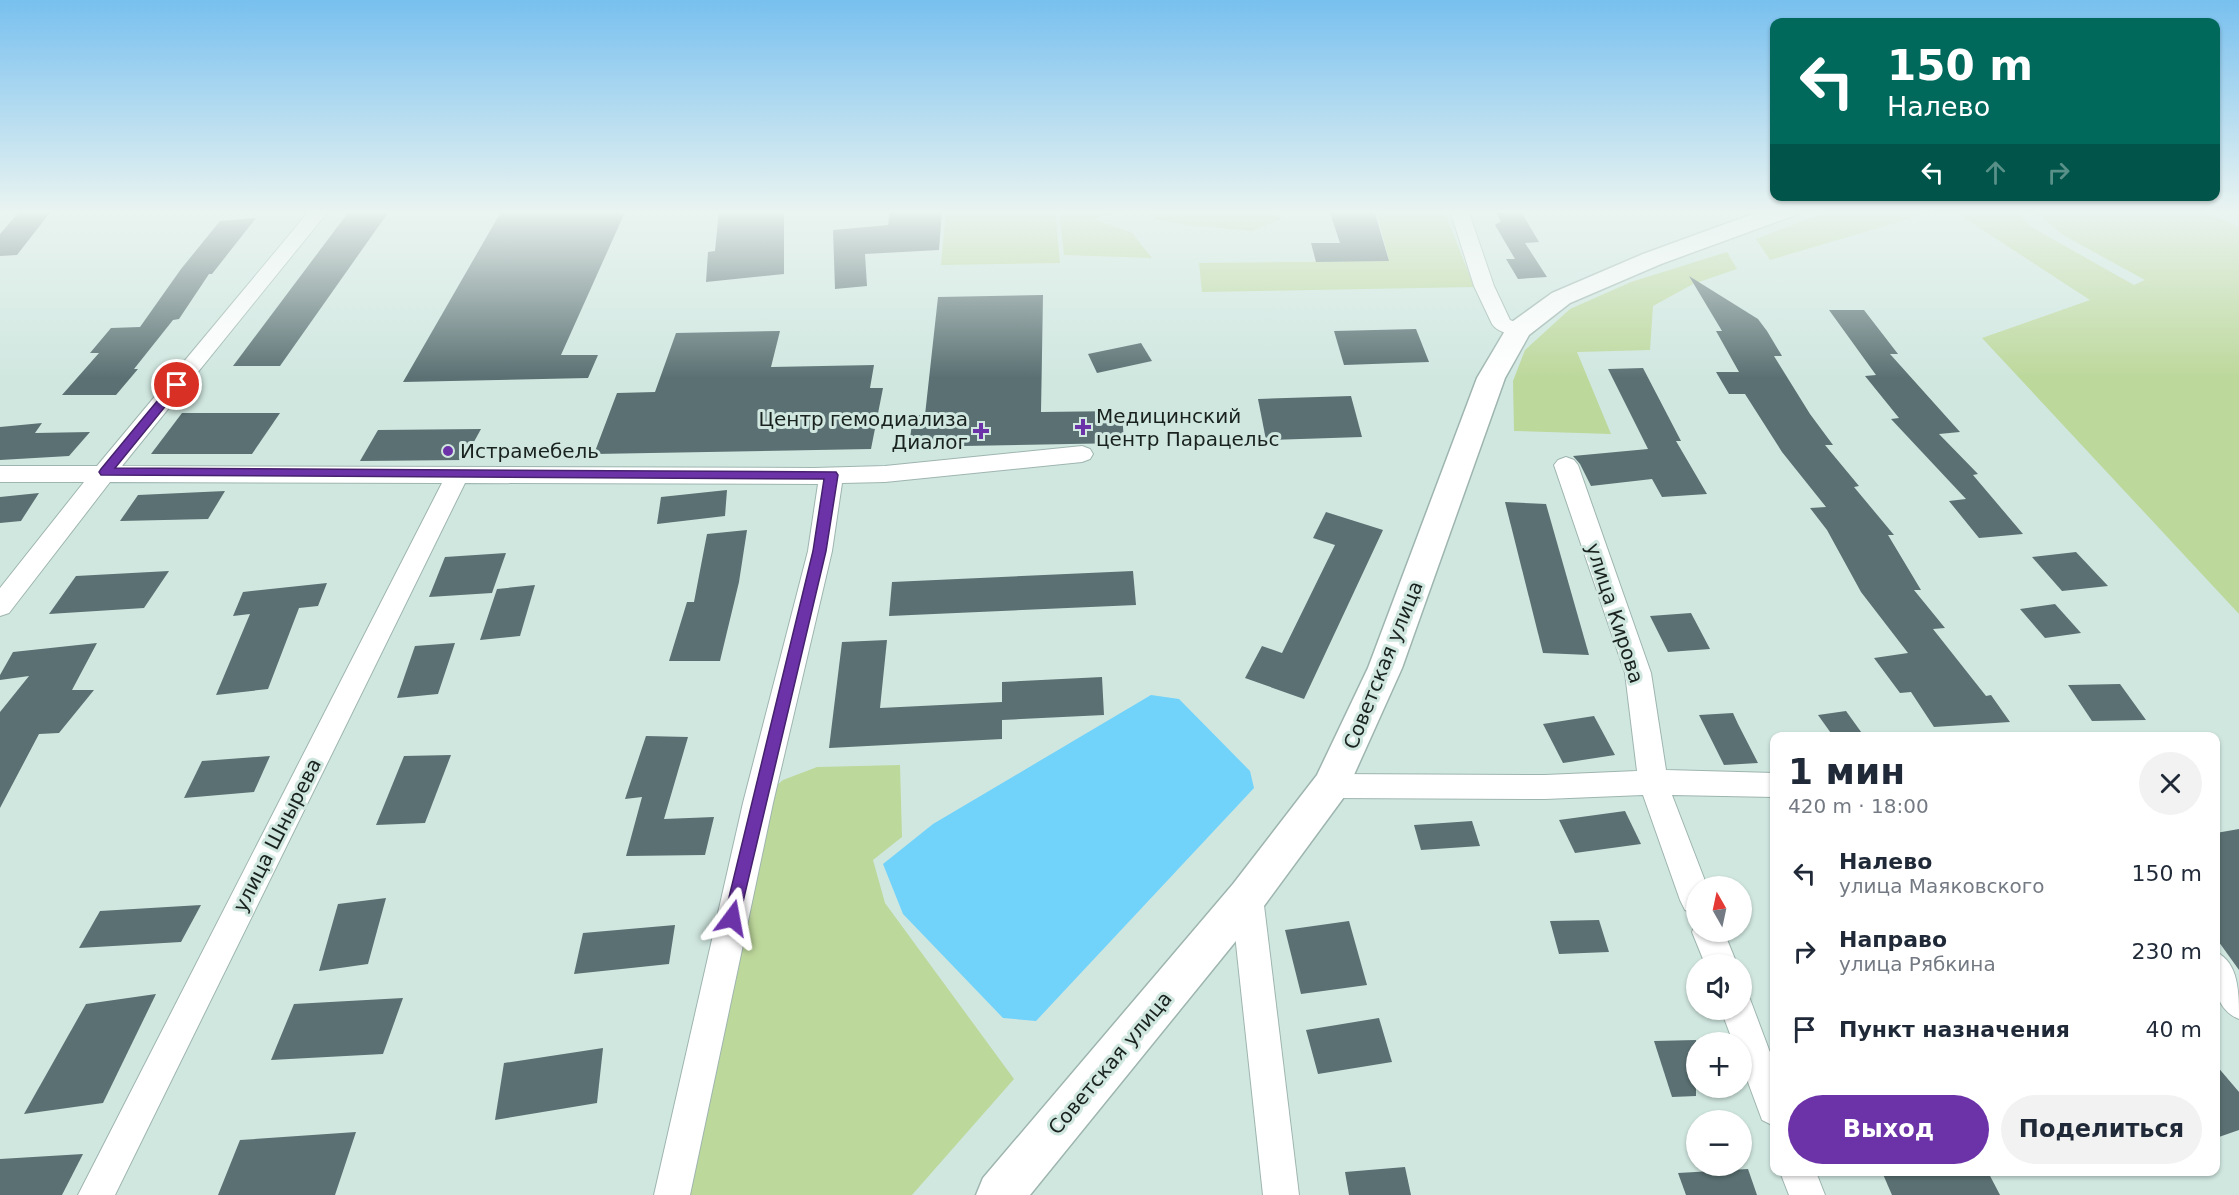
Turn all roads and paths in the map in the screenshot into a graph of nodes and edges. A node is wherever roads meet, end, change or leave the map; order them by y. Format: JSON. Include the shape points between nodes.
{"nodes":[{"id":1,"x":274,"y":266,"type":"edge"},
{"id":2,"x":1477,"y":266,"type":"edge"},
{"id":3,"x":1636,"y":266,"type":"edge"},
{"id":4,"x":1518,"y":330,"type":"junction"},
{"id":5,"x":1082,"y":454,"type":"dead end"},
{"id":6,"x":1566,"y":465,"type":"dead end"},
{"id":7,"x":105,"y":472,"type":"junction"},
{"id":8,"x":0,"y":474,"type":"edge"},
{"id":9,"x":458,"y":474,"type":"junction"},
{"id":10,"x":831,"y":475,"type":"junction"},
{"id":11,"x":0,"y":606,"type":"edge"},
{"id":12,"x":1653,"y":782,"type":"junction"},
{"id":13,"x":1770,"y":785,"type":"edge"},
{"id":14,"x":1331,"y":786,"type":"junction"},
{"id":15,"x":1687,"y":876,"type":"edge"},
{"id":16,"x":1247,"y":897,"type":"junction"},
{"id":17,"x":2220,"y":973,"type":"edge"},
{"id":18,"x":2239,"y":1003,"type":"edge"},
{"id":19,"x":1742,"y":1020,"type":"edge"},
{"id":20,"x":1770,"y":1097,"type":"edge"},
{"id":21,"x":1800,"y":1176,"type":"edge"},
{"id":22,"x":96,"y":1195,"type":"edge"},
{"id":23,"x":672,"y":1195,"type":"edge"},
{"id":24,"x":1000,"y":1195,"type":"edge"},
{"id":25,"x":1281,"y":1195,"type":"edge"},
{"id":26,"x":1807,"y":1195,"type":"edge"}],
"edges":[{"from":1,"to":7,"type":"street"},
{"from":2,"to":4,"type":"street","via":[[1502,324]]},
{"from":3,"to":4,"type":"main road","name":"Советская улица","via":[[1561,298]]},
{"from":4,"to":14,"type":"main road","name":"Советская улица","via":[[1491,378],[1385,668]]},
{"from":5,"to":10,"type":"street","via":[[885,474]]},
{"from":6,"to":12,"type":"street","name":"улица Кирова","via":[[1638,673]]},
{"from":7,"to":8,"type":"street"},
{"from":7,"to":9,"type":"street"},
{"from":7,"to":11,"type":"street"},
{"from":9,"to":10,"type":"street"},
{"from":9,"to":22,"type":"street","name":"улица Шнырева"},
{"from":10,"to":23,"type":"street","via":[[820,551],[758,803]]},
{"from":12,"to":13,"type":"street"},
{"from":12,"to":14,"type":"street","via":[[1545,787]]},
{"from":12,"to":15,"type":"street","name":"улица Кирова"},
{"from":14,"to":16,"type":"main road","name":"Советская улица"},
{"from":16,"to":24,"type":"main road","name":"Советская улица"},
{"from":16,"to":25,"type":"street"},
{"from":17,"to":18,"type":"street"},
{"from":19,"to":20,"type":"street"},
{"from":21,"to":26,"type":"street"}]}
